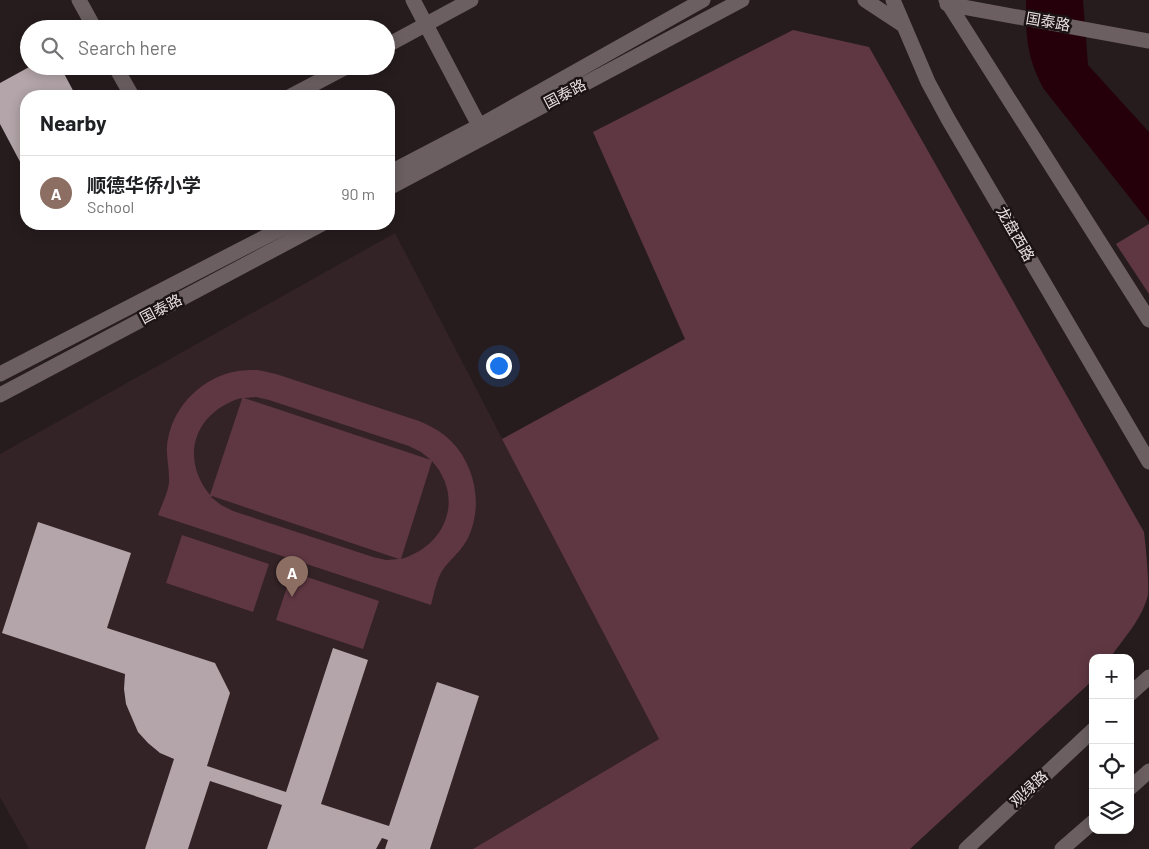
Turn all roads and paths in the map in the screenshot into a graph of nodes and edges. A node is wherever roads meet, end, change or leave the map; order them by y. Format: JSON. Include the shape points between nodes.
{"nodes":[{"id":1,"x":79,"y":0,"type":"edge"},
{"id":2,"x":413,"y":0,"type":"edge"},
{"id":3,"x":471,"y":0,"type":"edge"},
{"id":4,"x":703,"y":0,"type":"edge"},
{"id":5,"x":742,"y":0,"type":"edge"},
{"id":6,"x":865,"y":0,"type":"edge"},
{"id":7,"x":893,"y":0,"type":"edge"},
{"id":8,"x":946,"y":2,"type":"edge"},
{"id":9,"x":90,"y":20,"type":"edge"},
{"id":10,"x":426,"y":25,"type":"junction"},
{"id":11,"x":903,"y":25,"type":"junction"},
{"id":12,"x":395,"y":41,"type":"edge"},
{"id":13,"x":1149,"y":41,"type":"edge"},
{"id":14,"x":120,"y":75,"type":"edge"},
{"id":15,"x":331,"y":75,"type":"edge"},
{"id":16,"x":129,"y":90,"type":"edge"},
{"id":17,"x":302,"y":90,"type":"edge"},
{"id":18,"x":482,"y":132,"type":"junction"},
{"id":19,"x":395,"y":170,"type":"edge"},
{"id":20,"x":395,"y":184,"type":"edge"},
{"id":21,"x":278,"y":230,"type":"edge"},
{"id":22,"x":311,"y":230,"type":"edge"},
{"id":23,"x":1149,"y":320,"type":"edge"},
{"id":24,"x":0,"y":374,"type":"edge"},
{"id":25,"x":0,"y":395,"type":"edge"},
{"id":26,"x":1149,"y":462,"type":"edge"},
{"id":27,"x":1149,"y":677,"type":"edge"},
{"id":28,"x":1134,"y":690,"type":"edge"},
{"id":29,"x":1089,"y":734,"type":"edge"},
{"id":30,"x":1149,"y":771,"type":"edge"},
{"id":31,"x":1134,"y":784,"type":"edge"},
{"id":32,"x":1089,"y":825,"type":"edge"},
{"id":33,"x":966,"y":849,"type":"edge"},
{"id":34,"x":1062,"y":849,"type":"edge"}],
"edges":[{"from":1,"to":9,"type":"street"},
{"from":2,"to":10,"type":"street"},
{"from":3,"to":10,"type":"street"},
{"from":4,"to":18,"type":"street","name":"国泰路"},
{"from":5,"to":18,"type":"street","name":"国泰路"},
{"from":6,"to":11,"type":"street"},
{"from":7,"to":11,"type":"street","name":"龙盘西路"},
{"from":8,"to":13,"type":"street","name":"国泰路"},
{"from":8,"to":23,"type":"street"},
{"from":10,"to":12,"type":"street"},
{"from":10,"to":18,"type":"street"},
{"from":11,"to":26,"type":"street","name":"龙盘西路","via":[[948,118]]},
{"from":14,"to":16,"type":"street"},
{"from":15,"to":17,"type":"street"},
{"from":18,"to":19,"type":"street","name":"国泰路"},
{"from":18,"to":20,"type":"street","name":"国泰路"},
{"from":21,"to":24,"type":"street","name":"国泰路"},
{"from":22,"to":25,"type":"street","name":"国泰路"},
{"from":27,"to":28,"type":"street"},
{"from":29,"to":33,"type":"street","name":"观绿路"},
{"from":30,"to":31,"type":"street"},
{"from":32,"to":34,"type":"street"}]}
